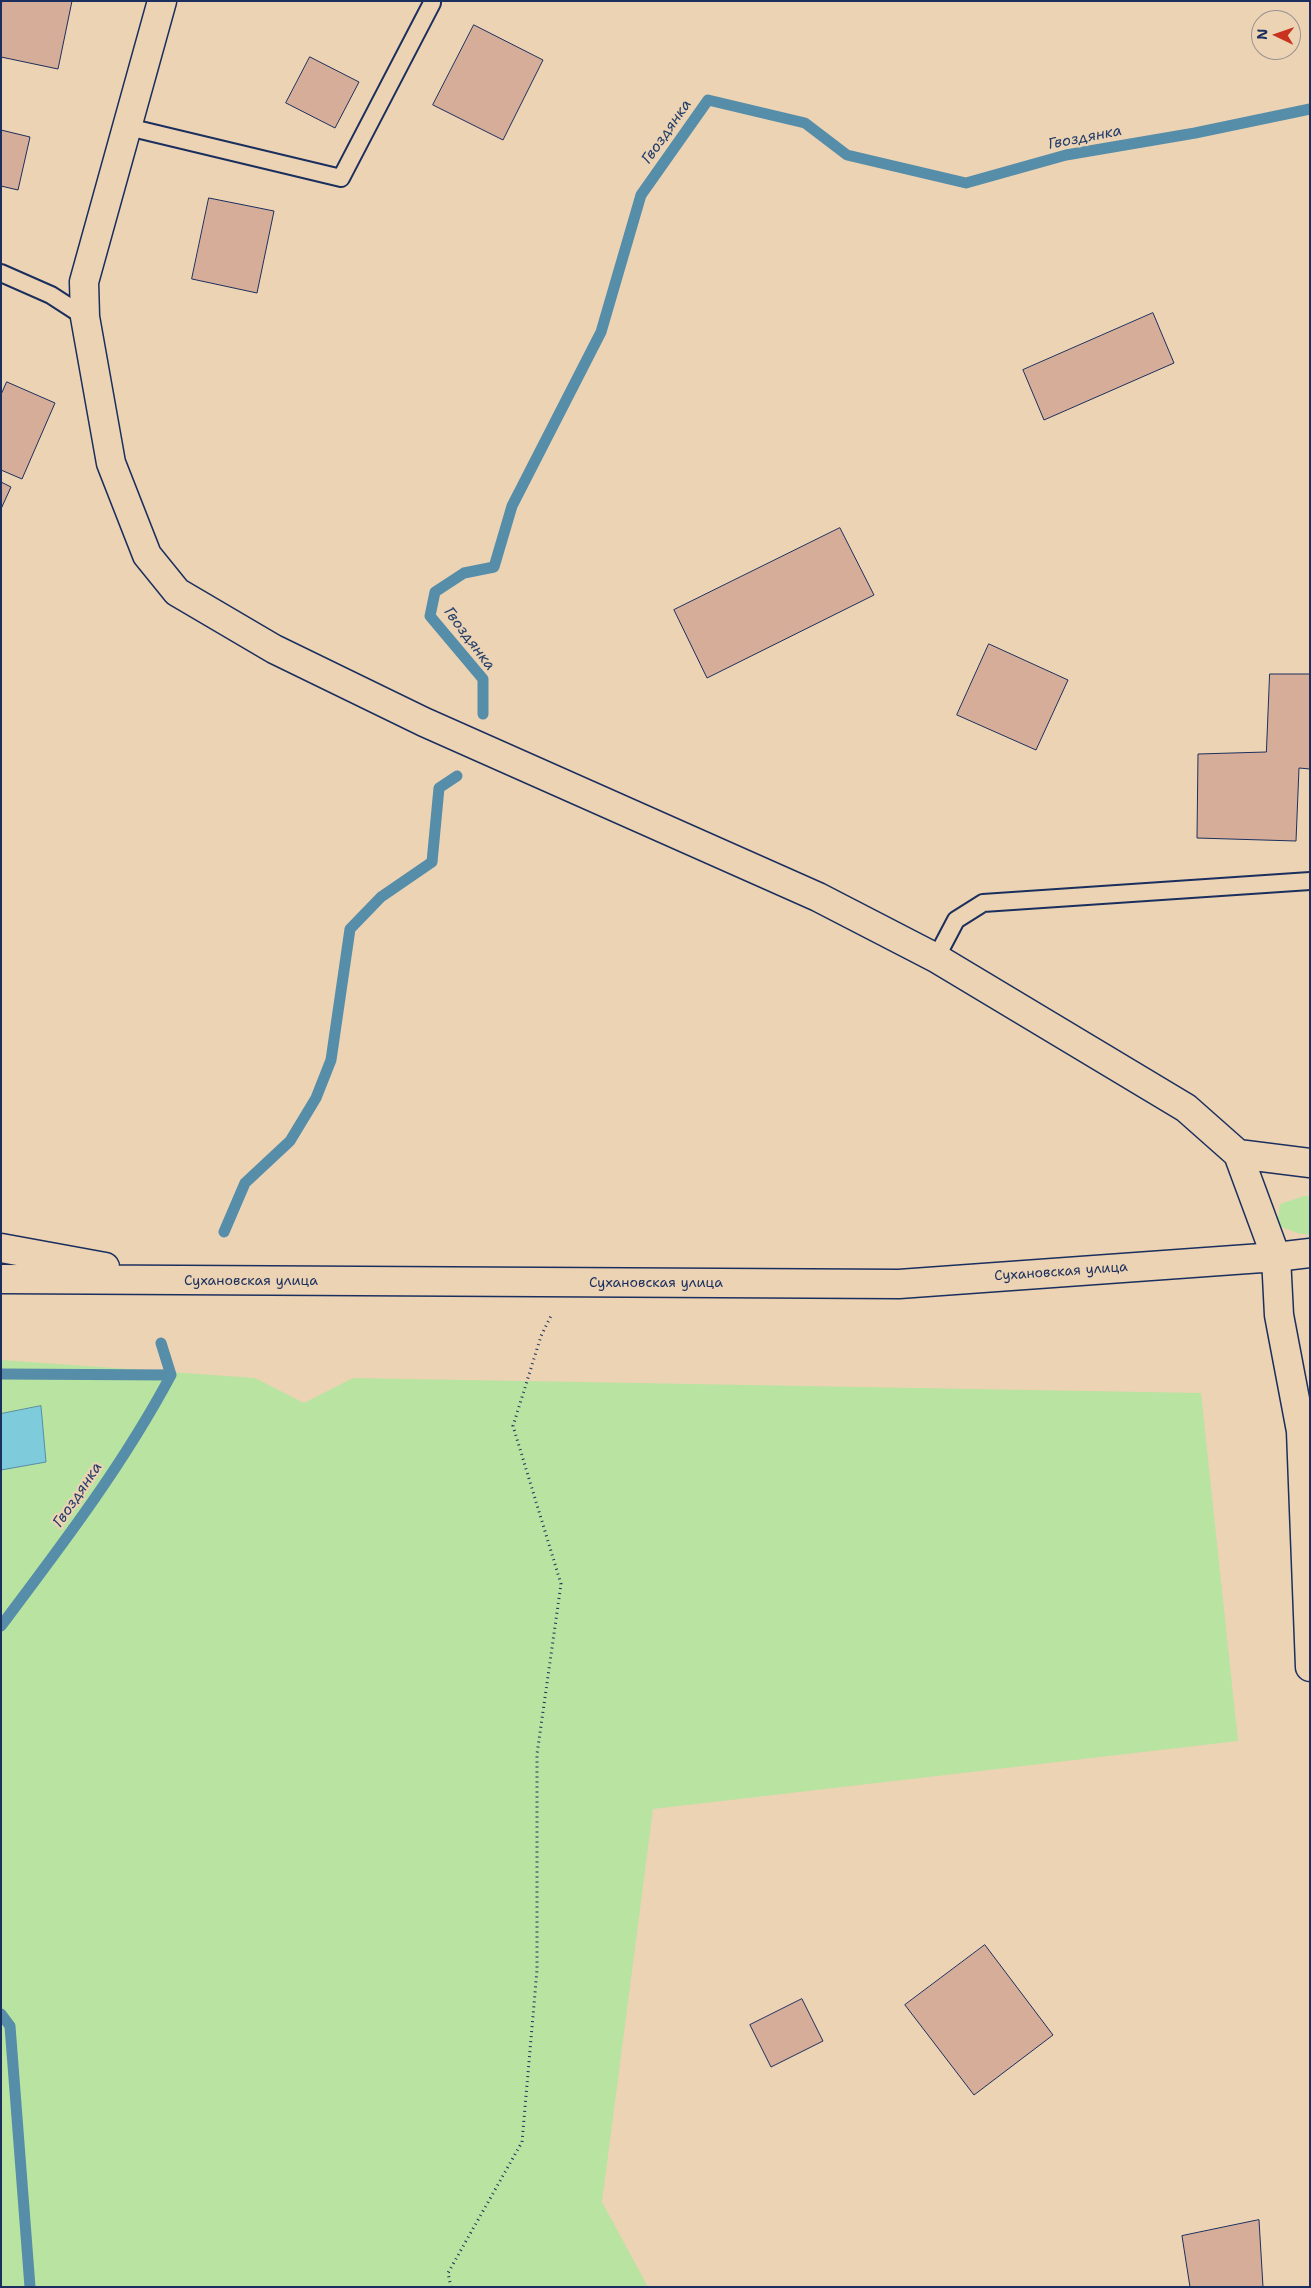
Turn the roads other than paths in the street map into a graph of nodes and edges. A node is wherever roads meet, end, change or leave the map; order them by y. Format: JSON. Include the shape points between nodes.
{"nodes":[{"id":1,"x":162,"y":1,"type":"edge"},
{"id":2,"x":432,"y":3,"type":"dead end"},
{"id":3,"x":128,"y":126,"type":"junction"},
{"id":4,"x":1,"y":273,"type":"edge"},
{"id":5,"x":85,"y":317,"type":"junction"},
{"id":6,"x":1310,"y":881,"type":"edge"},
{"id":7,"x":936,"y":958,"type":"junction"},
{"id":8,"x":1238,"y":1154,"type":"junction"},
{"id":9,"x":1310,"y":1163,"type":"edge"},
{"id":10,"x":1,"y":1248,"type":"edge"},
{"id":11,"x":1310,"y":1253,"type":"edge"},
{"id":12,"x":1276,"y":1257,"type":"junction"},
{"id":13,"x":1,"y":1279,"type":"edge"},
{"id":14,"x":190,"y":1281,"type":"junction"},
{"id":15,"x":1310,"y":1666,"type":"edge"}],
"edges":[{"from":1,"to":3,"type":"street"},
{"from":2,"to":3,"type":"lane","via":[[341,178]]},
{"from":3,"to":5,"type":"street","via":[[84,282]]},
{"from":4,"to":5,"type":"lane","via":[[51,295]]},
{"from":5,"to":7,"type":"street","via":[[111,463],[147,555],[177,592],[274,649],[415,718],[818,897]]},
{"from":6,"to":7,"type":"lane","via":[[983,903],[956,920]]},
{"from":7,"to":8,"type":"street","via":[[1186,1108]]},
{"from":8,"to":9,"type":"street"},
{"from":8,"to":12,"type":"street"},
{"from":10,"to":14,"type":"street"},
{"from":11,"to":12,"type":"street","name":"Сухановская улица"},
{"from":12,"to":14,"type":"street","name":"Сухановская улица","via":[[899,1284]]},
{"from":12,"to":15,"type":"street","via":[[1279,1315],[1301,1431]]},
{"from":13,"to":14,"type":"street","name":"Сухановская улица"}]}
